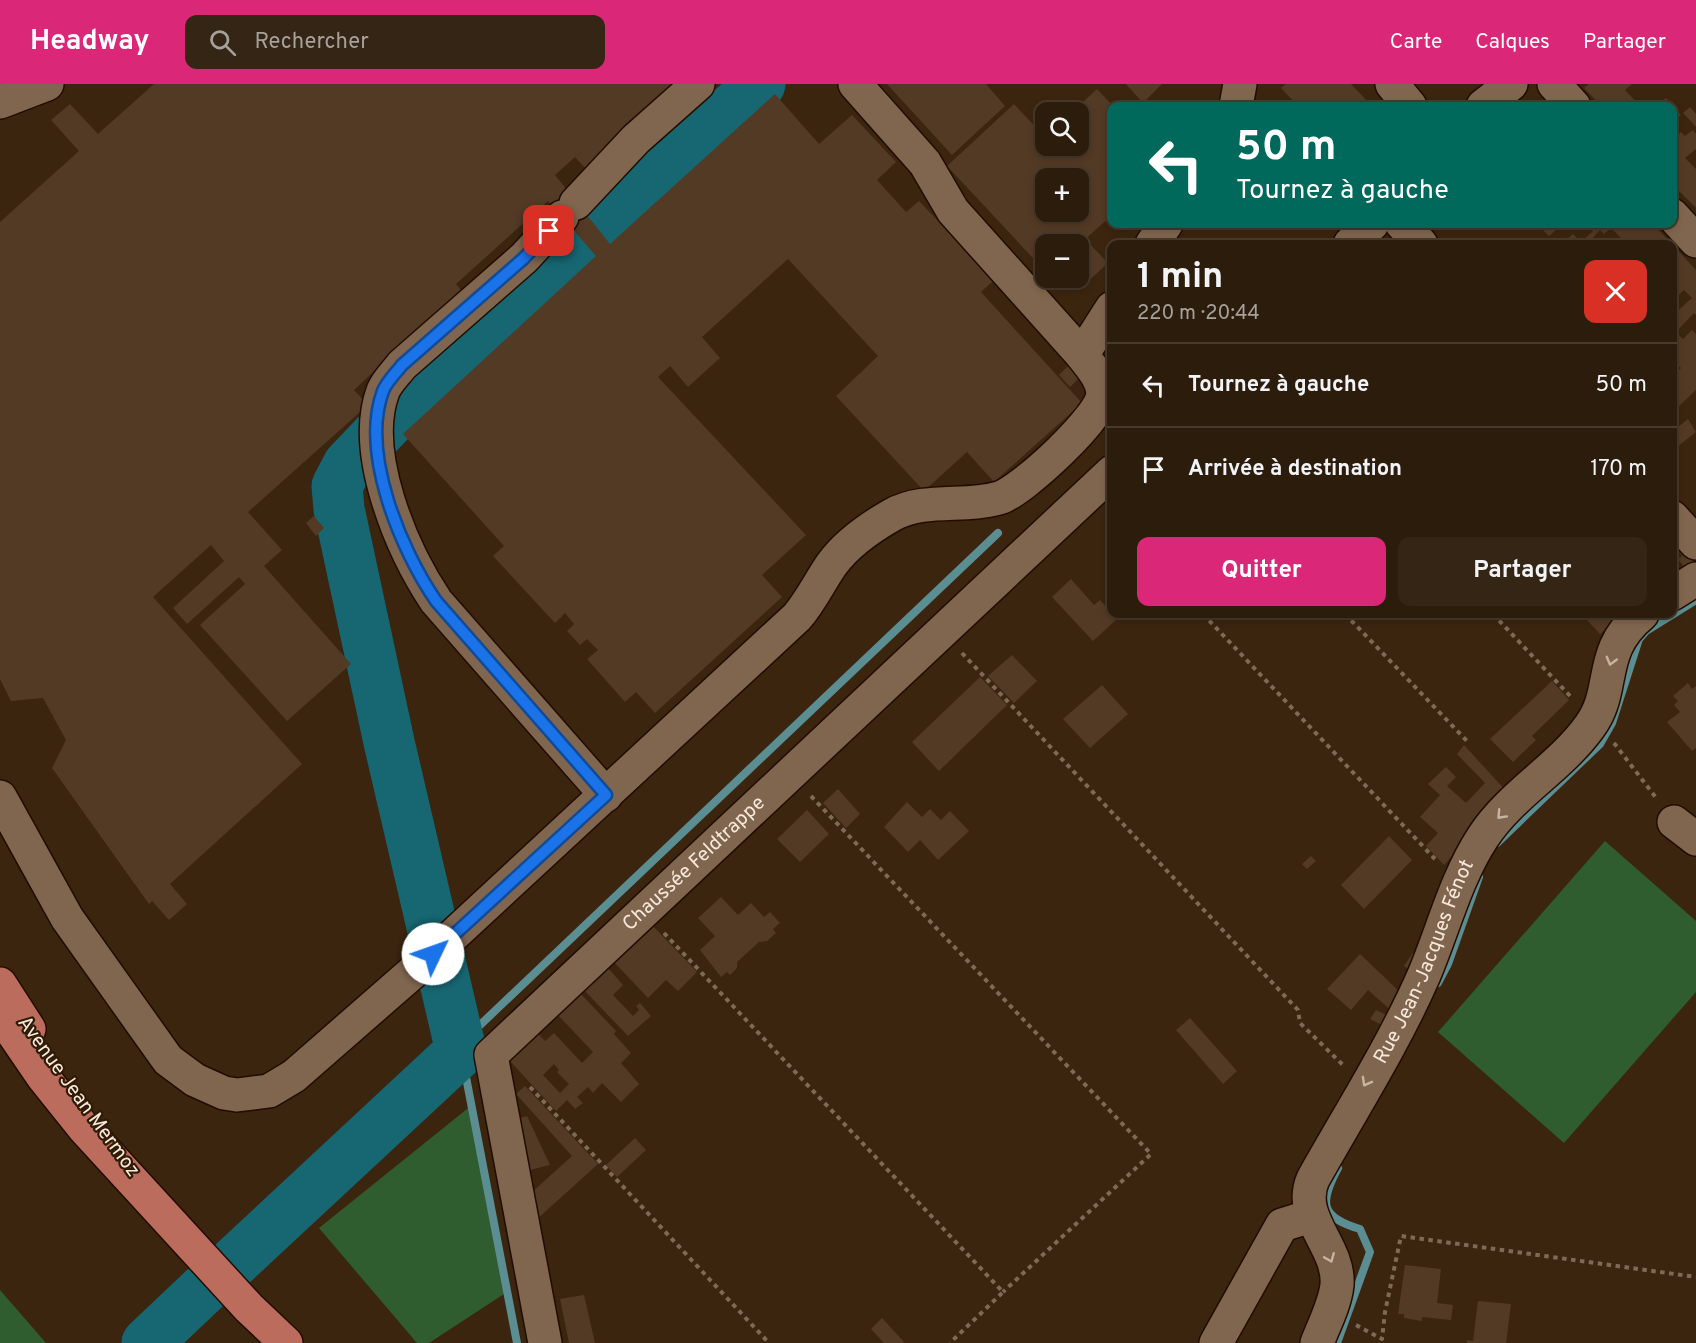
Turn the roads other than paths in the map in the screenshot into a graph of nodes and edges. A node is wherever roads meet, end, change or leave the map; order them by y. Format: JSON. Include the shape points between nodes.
{"nodes":[{"id":1,"x":698,"y":84,"type":"edge"},
{"id":2,"x":855,"y":84,"type":"edge"},
{"id":3,"x":1240,"y":84,"type":"edge"},
{"id":4,"x":1392,"y":84,"type":"edge"},
{"id":5,"x":1554,"y":84,"type":"edge"},
{"id":6,"x":43,"y":85,"type":"edge"},
{"id":7,"x":0,"y":102,"type":"edge"},
{"id":8,"x":1237,"y":102,"type":"edge"},
{"id":9,"x":1407,"y":102,"type":"edge"},
{"id":10,"x":1570,"y":102,"type":"edge"},
{"id":11,"x":1677,"y":220,"type":"edge"},
{"id":12,"x":1368,"y":228,"type":"edge"},
{"id":13,"x":1406,"y":228,"type":"edge"},
{"id":14,"x":1354,"y":240,"type":"edge"},
{"id":15,"x":1417,"y":240,"type":"edge"},
{"id":16,"x":1696,"y":241,"type":"edge"},
{"id":17,"x":1107,"y":316,"type":"edge"},
{"id":18,"x":1082,"y":355,"type":"junction"},
{"id":19,"x":1107,"y":477,"type":"edge"},
{"id":20,"x":1677,"y":522,"type":"edge"},
{"id":21,"x":1696,"y":543,"type":"edge"},
{"id":22,"x":1696,"y":579,"type":"edge"},
{"id":23,"x":1677,"y":591,"type":"edge"},
{"id":24,"x":1637,"y":618,"type":"edge"},
{"id":25,"x":606,"y":795,"type":"junction"},
{"id":26,"x":0,"y":797,"type":"edge"},
{"id":27,"x":0,"y":984,"type":"edge"},
{"id":28,"x":0,"y":1014,"type":"edge"},
{"id":29,"x":159,"y":1208,"type":"junction"},
{"id":30,"x":1311,"y":1215,"type":"junction"},
{"id":31,"x":286,"y":1343,"type":"edge"},
{"id":32,"x":545,"y":1343,"type":"edge"},
{"id":33,"x":1216,"y":1343,"type":"edge"},
{"id":34,"x":1317,"y":1343,"type":"edge"}],
"edges":[{"from":1,"to":25,"type":"street","via":[[636,140],[524,258],[402,365],[384,388],[377,428],[383,476],[403,544],[436,601]]},
{"from":2,"to":18,"type":"street","via":[[925,163],[953,211]]},
{"from":3,"to":8,"type":"street"},
{"from":4,"to":9,"type":"street"},
{"from":5,"to":10,"type":"street"},
{"from":6,"to":7,"type":"street"},
{"from":11,"to":16,"type":"street"},
{"from":12,"to":14,"type":"street"},
{"from":13,"to":15,"type":"street"},
{"from":17,"to":18,"type":"street"},
{"from":18,"to":25,"type":"street","via":[[1101,384],[1101,403],[1027,482],[999,498],[904,509],[879,524],[842,552],[797,617]]},
{"from":19,"to":32,"type":"street","name":"Chaussée Feldtrappe","via":[[491,1055]]},
{"from":20,"to":21,"type":"street"},
{"from":22,"to":23,"type":"street"},
{"from":24,"to":30,"type":"street","name":"Rue Jean-Jacques Fénot","one_way":true,"via":[[1616,644],[1594,720],[1584,735],[1492,825],[1475,851],[1423,976],[1309,1188]]},
{"from":25,"to":26,"type":"street","via":[[420,966],[282,1085],[254,1094],[224,1093],[181,1071],[156,1047],[58,904]]},
{"from":27,"to":29,"type":"main road","name":"Avenue Jean Mermoz","via":[[52,1064]]},
{"from":28,"to":29,"type":"main road","name":"Avenue Jean Mermoz","via":[[61,1101]]},
{"from":29,"to":31,"type":"main road","name":"Avenue Jean Mermoz"},
{"from":30,"to":33,"type":"street","via":[[1281,1225]]},
{"from":30,"to":34,"type":"street","name":"Rue Jean-Jacques Fénot","one_way":true,"via":[[1332,1261],[1337,1284]]}]}
